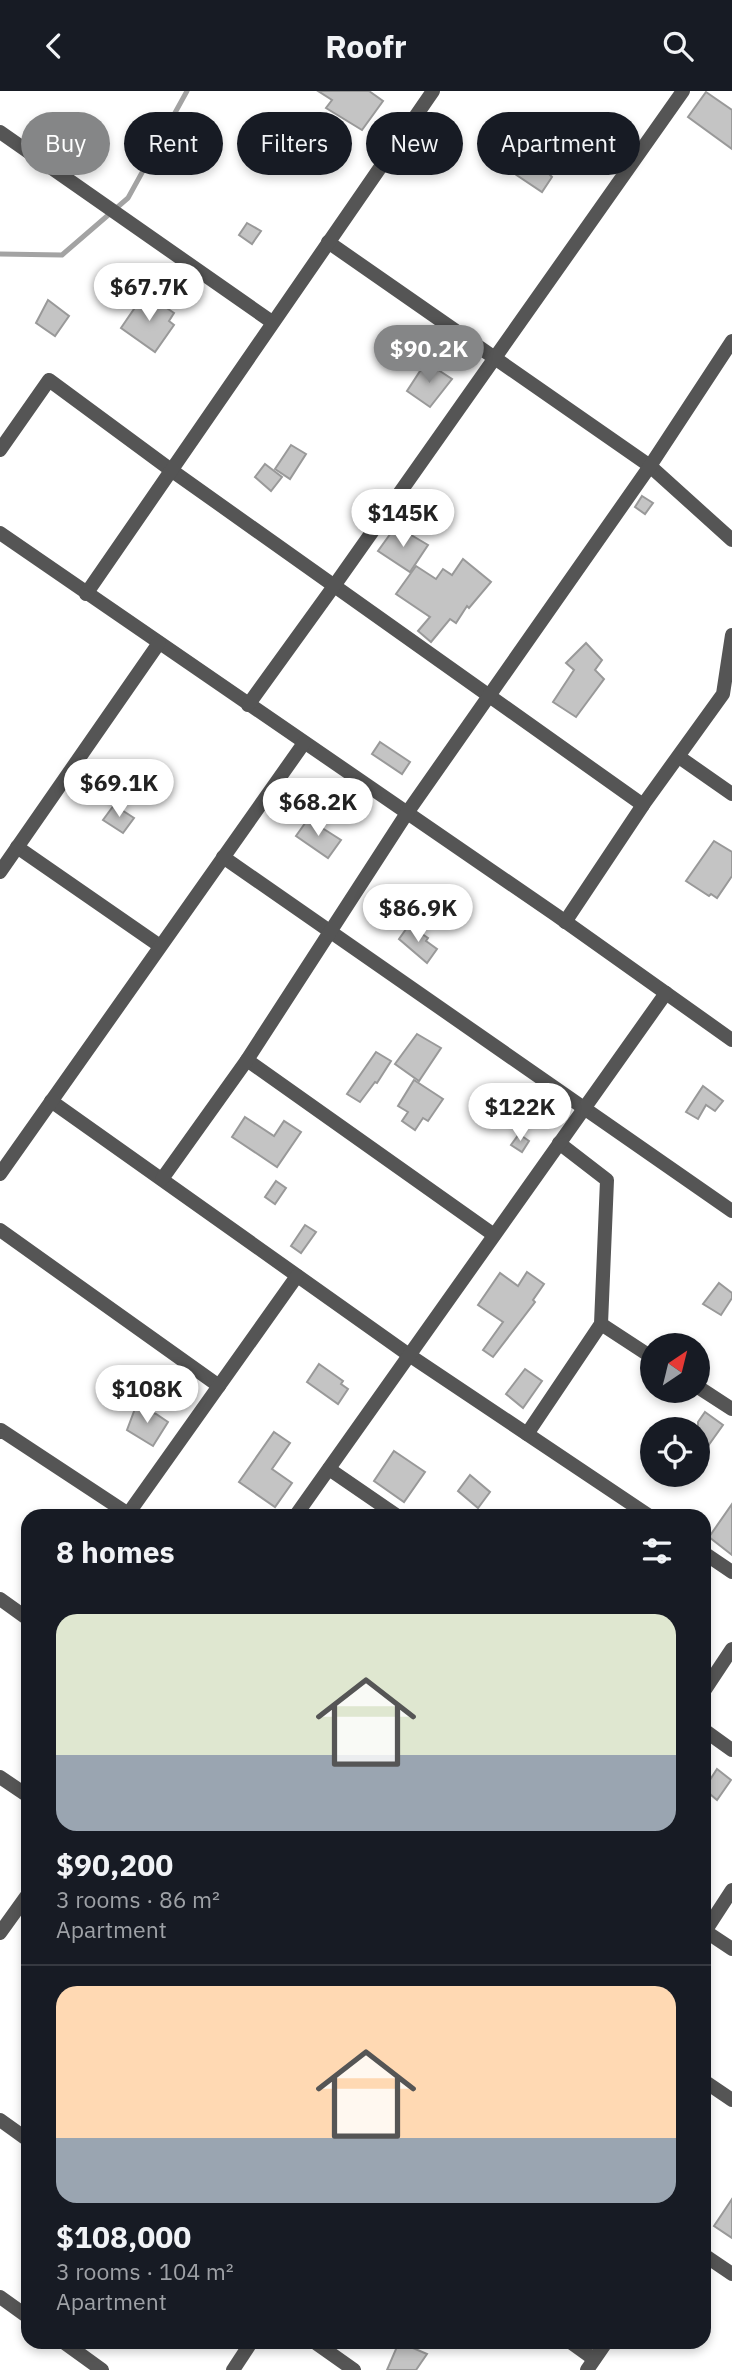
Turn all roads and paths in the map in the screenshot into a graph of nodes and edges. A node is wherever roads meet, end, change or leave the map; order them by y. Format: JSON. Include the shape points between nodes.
{"nodes":[{"id":1,"x":433,"y":91,"type":"edge"},
{"id":2,"x":683,"y":91,"type":"edge"},
{"id":3,"x":0,"y":132,"type":"edge"},
{"id":4,"x":328,"y":242,"type":"junction"},
{"id":5,"x":272,"y":323,"type":"junction"},
{"id":6,"x":732,"y":341,"type":"edge"},
{"id":7,"x":493,"y":358,"type":"junction"},
{"id":8,"x":0,"y":450,"type":"edge"},
{"id":9,"x":650,"y":466,"type":"junction"},
{"id":10,"x":171,"y":470,"type":"junction"},
{"id":11,"x":0,"y":533,"type":"edge"},
{"id":12,"x":732,"y":540,"type":"edge"},
{"id":13,"x":334,"y":586,"type":"junction"},
{"id":14,"x":86,"y":594,"type":"junction"},
{"id":15,"x":732,"y":635,"type":"edge"},
{"id":16,"x":159,"y":643,"type":"junction"},
{"id":17,"x":489,"y":696,"type":"junction"},
{"id":18,"x":248,"y":705,"type":"junction"},
{"id":19,"x":304,"y":743,"type":"junction"},
{"id":20,"x":679,"y":757,"type":"junction"},
{"id":21,"x":732,"y":794,"type":"edge"},
{"id":22,"x":643,"y":806,"type":"junction"},
{"id":23,"x":407,"y":813,"type":"junction"},
{"id":24,"x":17,"y":847,"type":"junction"},
{"id":25,"x":223,"y":857,"type":"junction"},
{"id":26,"x":0,"y":872,"type":"edge"},
{"id":27,"x":565,"y":922,"type":"junction"},
{"id":28,"x":331,"y":933,"type":"junction"},
{"id":29,"x":160,"y":946,"type":"junction"},
{"id":30,"x":666,"y":993,"type":"junction"},
{"id":31,"x":732,"y":1040,"type":"edge"},
{"id":32,"x":247,"y":1060,"type":"junction"},
{"id":33,"x":51,"y":1101,"type":"junction"},
{"id":34,"x":584,"y":1109,"type":"junction"},
{"id":35,"x":559,"y":1143,"type":"junction"},
{"id":36,"x":4,"y":1159,"type":"edge"},
{"id":37,"x":0,"y":1174,"type":"edge"},
{"id":38,"x":162,"y":1179,"type":"junction"},
{"id":39,"x":732,"y":1211,"type":"edge"},
{"id":40,"x":0,"y":1230,"type":"edge"},
{"id":41,"x":494,"y":1235,"type":"junction"},
{"id":42,"x":297,"y":1276,"type":"junction"},
{"id":43,"x":601,"y":1324,"type":"junction"},
{"id":44,"x":640,"y":1350,"type":"edge"},
{"id":45,"x":409,"y":1355,"type":"junction"},
{"id":46,"x":219,"y":1386,"type":"junction"},
{"id":47,"x":710,"y":1395,"type":"edge"},
{"id":48,"x":732,"y":1409,"type":"edge"},
{"id":49,"x":0,"y":1432,"type":"edge"},
{"id":50,"x":527,"y":1434,"type":"junction"},
{"id":51,"x":328,"y":1469,"type":"junction"},
{"id":52,"x":120,"y":1509,"type":"edge"},
{"id":53,"x":133,"y":1509,"type":"edge"},
{"id":54,"x":300,"y":1509,"type":"edge"},
{"id":55,"x":387,"y":1509,"type":"edge"},
{"id":56,"x":639,"y":1509,"type":"edge"},
{"id":57,"x":711,"y":1558,"type":"edge"},
{"id":58,"x":732,"y":1572,"type":"edge"},
{"id":59,"x":0,"y":1599,"type":"edge"},
{"id":60,"x":21,"y":1614,"type":"edge"},
{"id":61,"x":732,"y":1649,"type":"edge"},
{"id":62,"x":711,"y":1680,"type":"edge"},
{"id":63,"x":711,"y":1735,"type":"edge"},
{"id":64,"x":732,"y":1750,"type":"edge"},
{"id":65,"x":0,"y":1777,"type":"edge"},
{"id":66,"x":21,"y":1792,"type":"edge"},
{"id":67,"x":732,"y":1890,"type":"edge"},
{"id":68,"x":21,"y":1903,"type":"edge"},
{"id":69,"x":711,"y":1922,"type":"edge"},
{"id":70,"x":0,"y":1933,"type":"edge"},
{"id":71,"x":711,"y":1936,"type":"edge"},
{"id":72,"x":732,"y":1949,"type":"edge"},
{"id":73,"x":711,"y":2086,"type":"edge"},
{"id":74,"x":732,"y":2100,"type":"edge"},
{"id":75,"x":0,"y":2120,"type":"edge"},
{"id":76,"x":21,"y":2135,"type":"edge"},
{"id":77,"x":711,"y":2260,"type":"edge"},
{"id":78,"x":732,"y":2274,"type":"edge"},
{"id":79,"x":0,"y":2297,"type":"edge"},
{"id":80,"x":21,"y":2312,"type":"edge"},
{"id":81,"x":69,"y":2349,"type":"edge"},
{"id":82,"x":247,"y":2349,"type":"edge"},
{"id":83,"x":324,"y":2349,"type":"edge"},
{"id":84,"x":576,"y":2349,"type":"edge"},
{"id":85,"x":602,"y":2349,"type":"edge"},
{"id":86,"x":84,"y":2365,"type":"edge"},
{"id":87,"x":591,"y":2365,"type":"edge"},
{"id":88,"x":102,"y":2370,"type":"edge"},
{"id":89,"x":233,"y":2370,"type":"edge"},
{"id":90,"x":354,"y":2370,"type":"edge"}],
"edges":[{"from":1,"to":4,"type":"street"},
{"from":2,"to":7,"type":"street"},
{"from":3,"to":5,"type":"street"},
{"from":4,"to":5,"type":"street"},
{"from":4,"to":7,"type":"street"},
{"from":5,"to":10,"type":"street"},
{"from":6,"to":9,"type":"street"},
{"from":7,"to":9,"type":"street"},
{"from":7,"to":13,"type":"street"},
{"from":8,"to":10,"type":"street","via":[[49,380]]},
{"from":9,"to":12,"type":"street"},
{"from":9,"to":17,"type":"street"},
{"from":10,"to":13,"type":"street"},
{"from":10,"to":14,"type":"street"},
{"from":11,"to":14,"type":"street"},
{"from":13,"to":17,"type":"street"},
{"from":13,"to":18,"type":"street"},
{"from":14,"to":16,"type":"street"},
{"from":15,"to":20,"type":"street","via":[[723,694]]},
{"from":16,"to":18,"type":"street"},
{"from":16,"to":24,"type":"street"},
{"from":17,"to":22,"type":"street"},
{"from":17,"to":23,"type":"street"},
{"from":18,"to":19,"type":"street"},
{"from":19,"to":23,"type":"street"},
{"from":19,"to":25,"type":"street"},
{"from":20,"to":21,"type":"street"},
{"from":20,"to":22,"type":"street"},
{"from":22,"to":27,"type":"street"},
{"from":23,"to":27,"type":"street"},
{"from":23,"to":28,"type":"street"},
{"from":24,"to":26,"type":"street"},
{"from":24,"to":29,"type":"street"},
{"from":25,"to":28,"type":"street"},
{"from":25,"to":29,"type":"street"},
{"from":27,"to":30,"type":"street"},
{"from":28,"to":32,"type":"street"},
{"from":28,"to":34,"type":"street"},
{"from":29,"to":33,"type":"street"},
{"from":30,"to":31,"type":"street"},
{"from":30,"to":34,"type":"street"},
{"from":32,"to":38,"type":"street"},
{"from":32,"to":41,"type":"street"},
{"from":33,"to":36,"type":"street"},
{"from":33,"to":38,"type":"street"},
{"from":34,"to":35,"type":"street"},
{"from":34,"to":39,"type":"street"},
{"from":35,"to":41,"type":"street"},
{"from":35,"to":43,"type":"street","via":[[607,1180]]},
{"from":36,"to":37,"type":"street"},
{"from":38,"to":42,"type":"street"},
{"from":40,"to":46,"type":"street"},
{"from":41,"to":45,"type":"street"},
{"from":42,"to":45,"type":"street"},
{"from":42,"to":46,"type":"street"},
{"from":43,"to":44,"type":"street"},
{"from":43,"to":50,"type":"street"},
{"from":45,"to":50,"type":"street"},
{"from":45,"to":51,"type":"street"},
{"from":46,"to":53,"type":"street"},
{"from":47,"to":48,"type":"street"},
{"from":49,"to":52,"type":"street"},
{"from":50,"to":56,"type":"street"},
{"from":51,"to":54,"type":"street"},
{"from":51,"to":55,"type":"street"},
{"from":57,"to":58,"type":"street"},
{"from":59,"to":60,"type":"street"},
{"from":61,"to":62,"type":"street"},
{"from":63,"to":64,"type":"street"},
{"from":65,"to":66,"type":"street"},
{"from":67,"to":69,"type":"street"},
{"from":68,"to":70,"type":"street"},
{"from":71,"to":72,"type":"street"},
{"from":73,"to":74,"type":"street"},
{"from":75,"to":76,"type":"street"},
{"from":77,"to":78,"type":"street"},
{"from":79,"to":80,"type":"street"},
{"from":81,"to":86,"type":"street"},
{"from":82,"to":89,"type":"street"},
{"from":83,"to":90,"type":"street"},
{"from":84,"to":87,"type":"street"},
{"from":85,"to":87,"type":"street"},
{"from":86,"to":88,"type":"street"}]}
